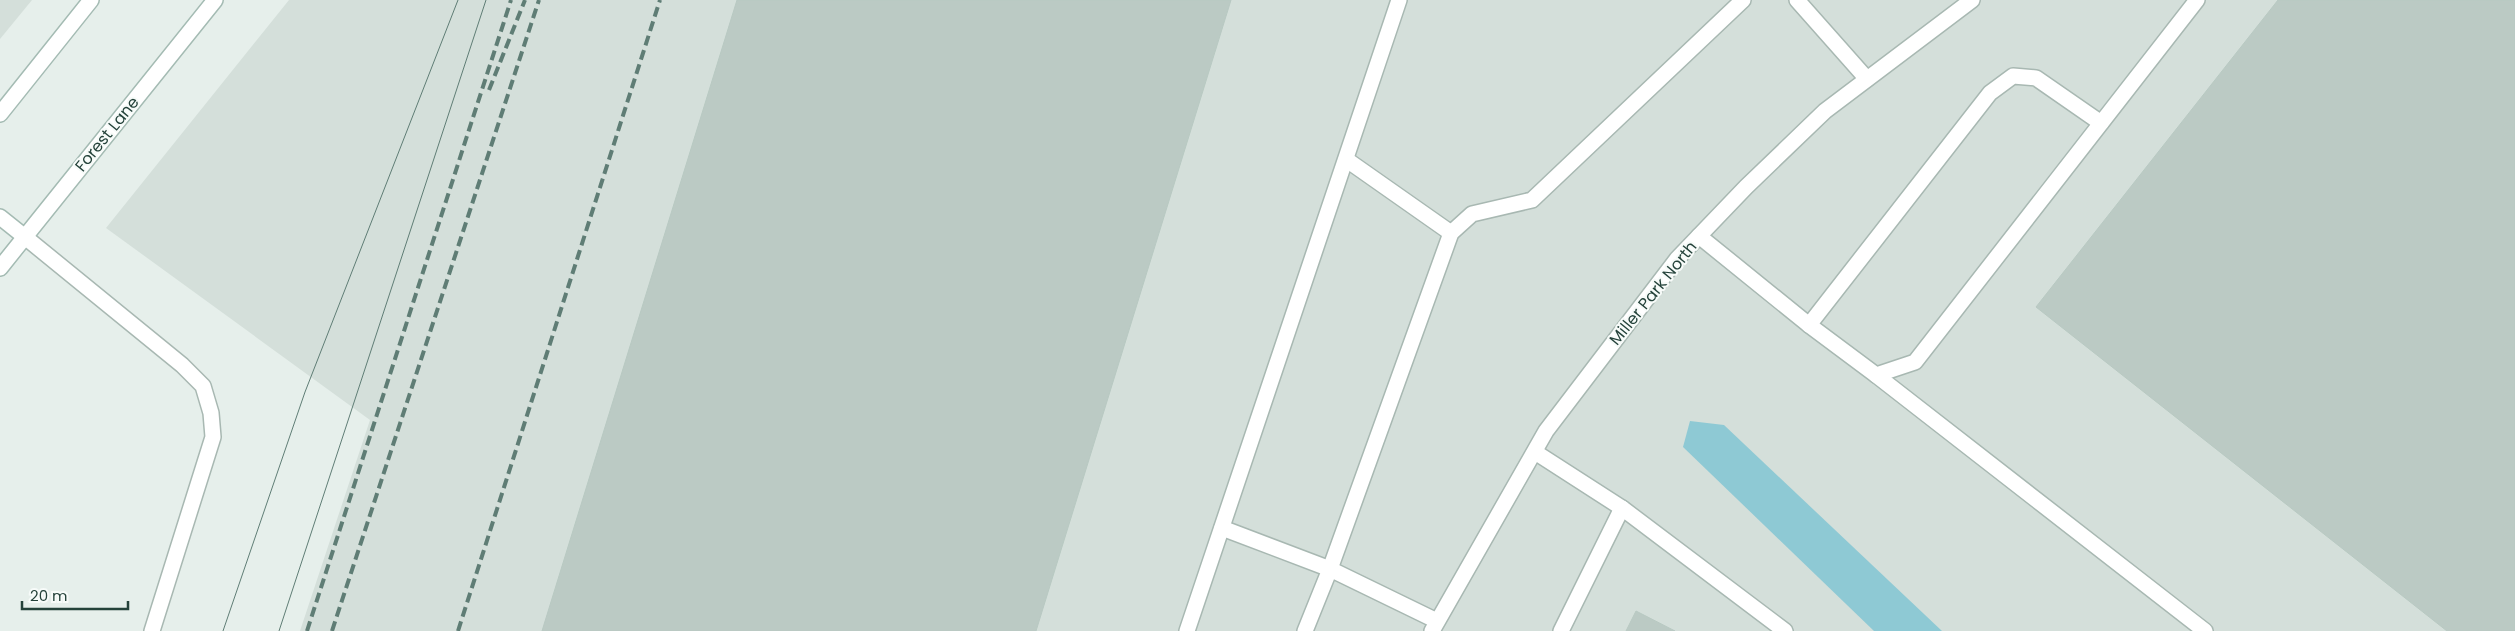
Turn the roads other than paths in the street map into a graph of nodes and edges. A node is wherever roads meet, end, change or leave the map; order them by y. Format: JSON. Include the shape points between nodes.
{"nodes":[{"id":1,"x":91,"y":0,"type":"edge"},
{"id":2,"x":215,"y":0,"type":"edge"},
{"id":3,"x":1400,"y":0,"type":"edge"},
{"id":4,"x":1743,"y":0,"type":"edge"},
{"id":5,"x":1797,"y":0,"type":"edge"},
{"id":6,"x":1972,"y":0,"type":"edge"},
{"id":7,"x":2197,"y":0,"type":"edge"},
{"id":8,"x":1867,"y":79,"type":"junction"},
{"id":9,"x":0,"y":114,"type":"edge"},
{"id":10,"x":2101,"y":123,"type":"junction"},
{"id":11,"x":1347,"y":160,"type":"junction"},
{"id":12,"x":0,"y":217,"type":"edge"},
{"id":13,"x":1451,"y":233,"type":"junction"},
{"id":14,"x":1699,"y":236,"type":"junction"},
{"id":15,"x":25,"y":237,"type":"junction"},
{"id":16,"x":0,"y":268,"type":"edge"},
{"id":17,"x":1809,"y":325,"type":"junction"},
{"id":18,"x":1876,"y":375,"type":"junction"},
{"id":19,"x":1535,"y":452,"type":"junction"},
{"id":20,"x":1622,"y":508,"type":"junction"},
{"id":21,"x":1222,"y":528,"type":"junction"},
{"id":22,"x":1330,"y":569,"type":"junction"},
{"id":23,"x":1434,"y":626,"type":"edge"},
{"id":24,"x":152,"y":631,"type":"edge"},
{"id":25,"x":1187,"y":631,"type":"edge"},
{"id":26,"x":1305,"y":631,"type":"edge"},
{"id":27,"x":1561,"y":631,"type":"edge"},
{"id":28,"x":1785,"y":631,"type":"edge"},
{"id":29,"x":2205,"y":631,"type":"edge"}],
"edges":[{"from":1,"to":9,"type":"street"},
{"from":2,"to":15,"type":"street","name":"Forest Lane"},
{"from":3,"to":11,"type":"street"},
{"from":4,"to":13,"type":"street","via":[[1532,200],[1472,214]]},
{"from":5,"to":8,"type":"street"},
{"from":6,"to":8,"type":"street","name":"Miller Park North"},
{"from":7,"to":10,"type":"street"},
{"from":8,"to":14,"type":"street","name":"Miller Park North","via":[[1825,111]]},
{"from":10,"to":17,"type":"street","via":[[2036,78],[2014,76],[1990,94]]},
{"from":10,"to":18,"type":"street","via":[[1915,362]]},
{"from":11,"to":13,"type":"street"},
{"from":11,"to":21,"type":"street"},
{"from":12,"to":15,"type":"street"},
{"from":13,"to":22,"type":"street"},
{"from":14,"to":17,"type":"street"},
{"from":14,"to":19,"type":"street","name":"Miller Park North","via":[[1671,267],[1546,431]]},
{"from":15,"to":16,"type":"street","name":"Forest Lane"},
{"from":15,"to":24,"type":"street","via":[[182,365],[203,386],[211,413],[213,437]]},
{"from":17,"to":18,"type":"street"},
{"from":18,"to":29,"type":"street"},
{"from":19,"to":20,"type":"street"},
{"from":19,"to":23,"type":"street","name":"Miller Park North"},
{"from":20,"to":27,"type":"street"},
{"from":20,"to":28,"type":"street"},
{"from":21,"to":22,"type":"street"},
{"from":21,"to":25,"type":"street"},
{"from":22,"to":23,"type":"street"},
{"from":22,"to":26,"type":"street"}]}
